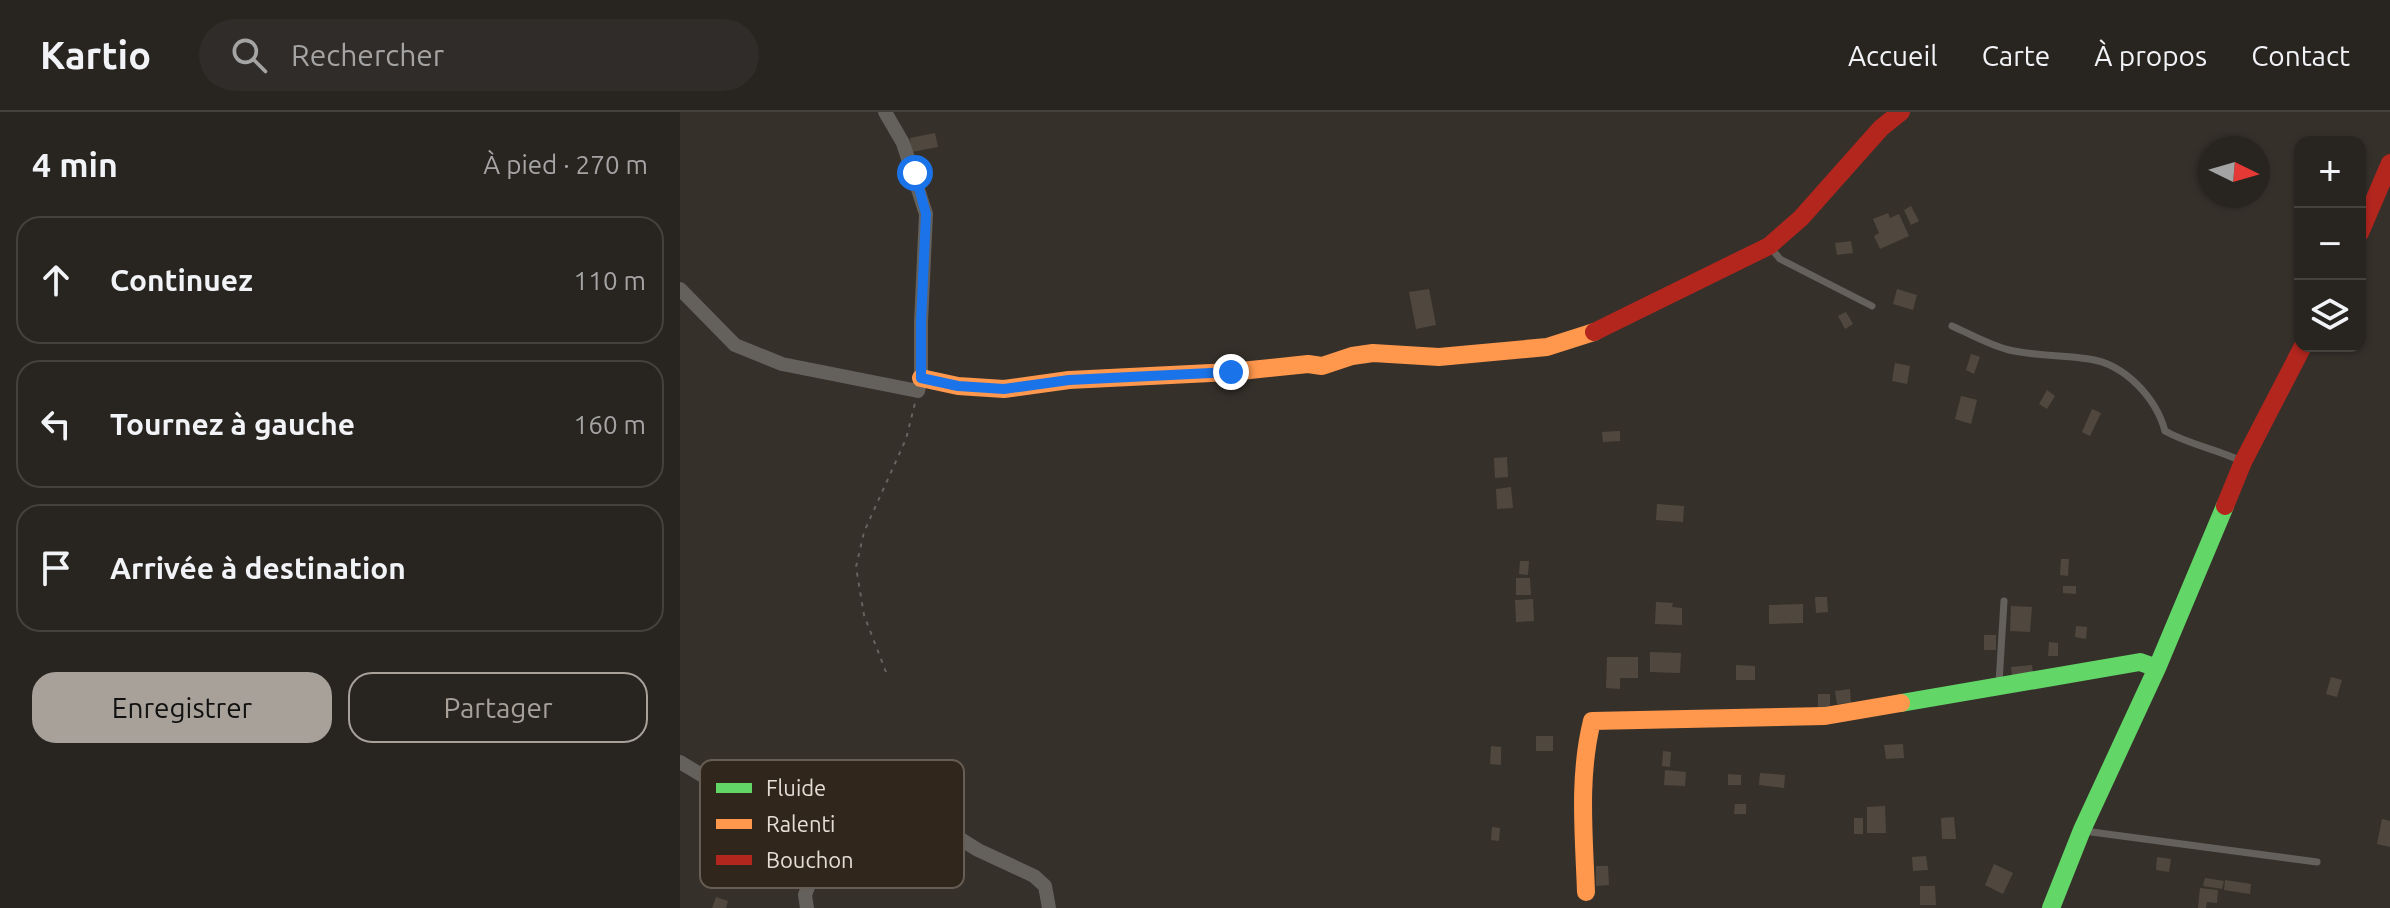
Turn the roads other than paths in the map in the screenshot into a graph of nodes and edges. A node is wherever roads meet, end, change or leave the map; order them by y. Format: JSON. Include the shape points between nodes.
{"nodes":[{"id":1,"x":885,"y":112,"type":"edge"},
{"id":2,"x":1901,"y":112,"type":"edge"},
{"id":3,"x":2390,"y":163,"type":"edge"},
{"id":4,"x":2366,"y":219,"type":"edge"},
{"id":5,"x":1769,"y":246,"type":"junction"},
{"id":6,"x":680,"y":289,"type":"edge"},
{"id":7,"x":1872,"y":306,"type":"dead end"},
{"id":8,"x":1952,"y":326,"type":"dead end"},
{"id":9,"x":2300,"y":352,"type":"edge"},
{"id":10,"x":920,"y":384,"type":"junction"},
{"id":11,"x":2243,"y":462,"type":"junction"},
{"id":12,"x":2004,"y":601,"type":"dead end"},
{"id":13,"x":2157,"y":668,"type":"junction"},
{"id":14,"x":1999,"y":685,"type":"junction"},
{"id":15,"x":680,"y":762,"type":"edge"},
{"id":16,"x":700,"y":774,"type":"edge"},
{"id":17,"x":2082,"y":830,"type":"junction"},
{"id":18,"x":964,"y":841,"type":"edge"},
{"id":19,"x":2317,"y":862,"type":"dead end"},
{"id":20,"x":808,"y":888,"type":"edge"},
{"id":21,"x":1586,"y":892,"type":"dead end"},
{"id":22,"x":807,"y":908,"type":"edge"},
{"id":23,"x":1049,"y":908,"type":"edge"},
{"id":24,"x":2051,"y":908,"type":"edge"}],
"edges":[{"from":1,"to":10,"type":"street","via":[[903,143],[926,214]]},
{"from":2,"to":5,"type":"street"},
{"from":3,"to":4,"type":"street"},
{"from":5,"to":7,"type":"lane","via":[[1780,259]]},
{"from":5,"to":10,"type":"street","via":[[1591,333],[1547,347],[1439,357],[1373,353],[1322,366],[1069,380],[1004,389]]},
{"from":6,"to":10,"type":"street","via":[[735,345],[782,364]]},
{"from":8,"to":11,"type":"lane","via":[[2007,349],[2092,359],[2121,371],[2160,412],[2165,431]]},
{"from":9,"to":11,"type":"street"},
{"from":11,"to":13,"type":"street"},
{"from":12,"to":14,"type":"lane"},
{"from":13,"to":14,"type":"street","via":[[2140,662]]},
{"from":13,"to":17,"type":"street"},
{"from":14,"to":21,"type":"street","via":[[1825,716],[1592,721],[1584,775]]},
{"from":15,"to":16,"type":"street"},
{"from":17,"to":19,"type":"lane"},
{"from":17,"to":24,"type":"street"},
{"from":18,"to":23,"type":"street","via":[[1034,876],[1045,886]]},
{"from":20,"to":22,"type":"street"}]}
